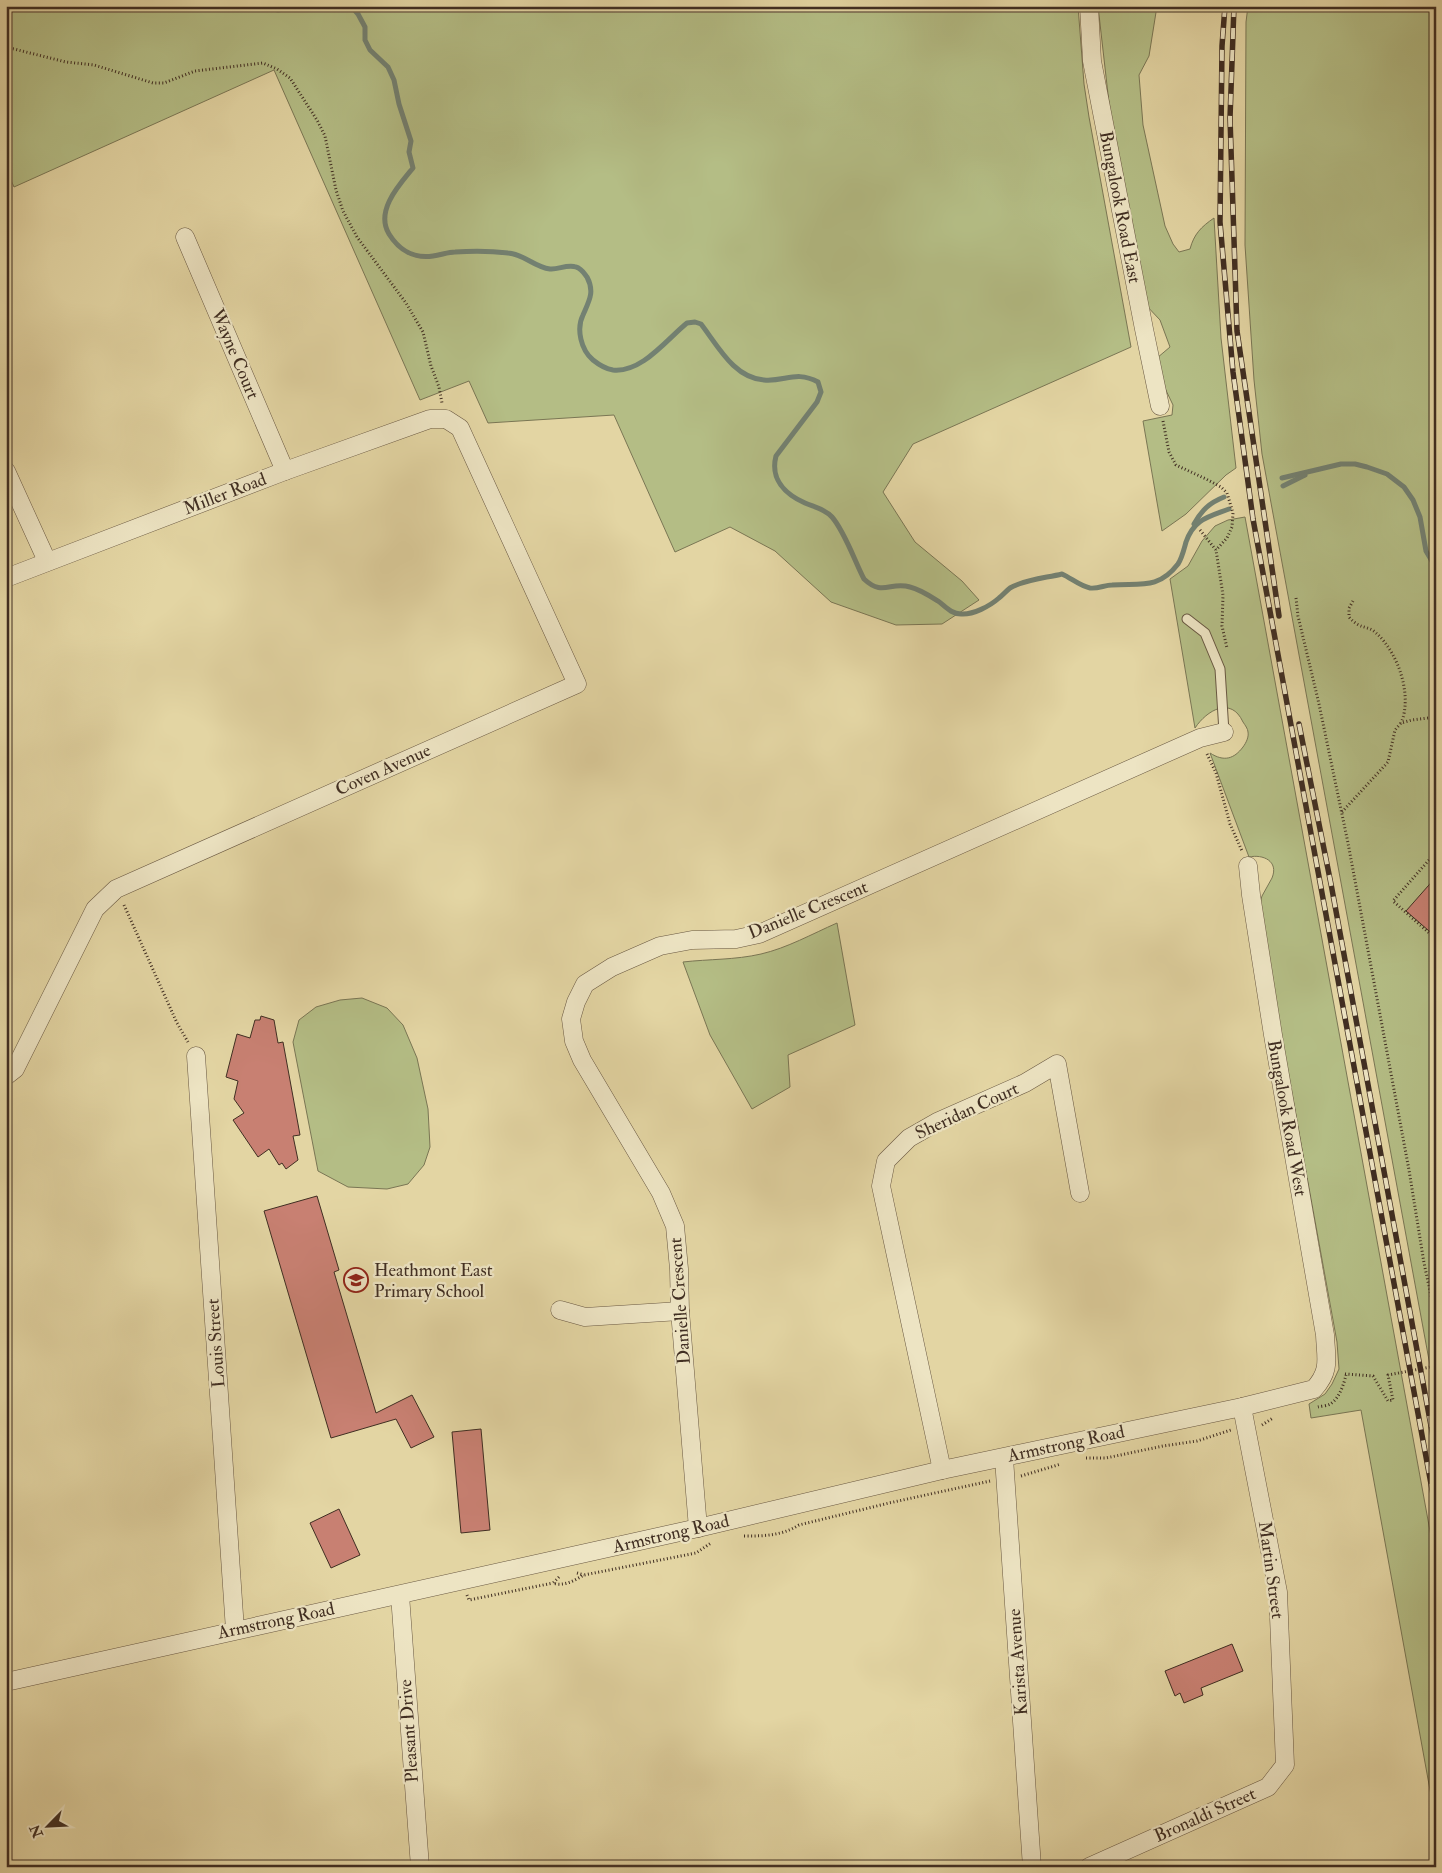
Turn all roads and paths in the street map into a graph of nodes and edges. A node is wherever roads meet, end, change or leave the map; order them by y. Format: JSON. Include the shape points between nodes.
{"nodes":[{"id":1,"x":1089,"y":6,"type":"edge"},
{"id":2,"x":6,"y":47,"type":"edge"},
{"id":3,"x":185,"y":237,"type":"dead end"},
{"id":4,"x":1160,"y":406,"type":"joint"},
{"id":5,"x":446,"y":419,"type":"junction"},
{"id":6,"x":6,"y":471,"type":"edge"},
{"id":7,"x":285,"y":471,"type":"junction"},
{"id":8,"x":1200,"y":530,"type":"dead end"},
{"id":9,"x":1216,"y":550,"type":"junction"},
{"id":10,"x":47,"y":561,"type":"junction"},
{"id":11,"x":6,"y":578,"type":"edge"},
{"id":12,"x":1296,"y":598,"type":"dead end"},
{"id":13,"x":1353,"y":601,"type":"dead end"},
{"id":14,"x":1187,"y":620,"type":"dead end"},
{"id":15,"x":1228,"y":650,"type":"dead end"},
{"id":16,"x":1436,"y":717,"type":"edge"},
{"id":17,"x":1401,"y":723,"type":"junction"},
{"id":18,"x":1224,"y":732,"type":"joint"},
{"id":19,"x":1200,"y":738,"type":"junction"},
{"id":20,"x":1342,"y":812,"type":"junction"},
{"id":21,"x":1436,"y":852,"type":"edge"},
{"id":22,"x":1248,"y":866,"type":"joint"},
{"id":23,"x":116,"y":889,"type":"junction"},
{"id":24,"x":1436,"y":939,"type":"edge"},
{"id":25,"x":196,"y":1056,"type":"joint"},
{"id":26,"x":6,"y":1076,"type":"edge"},
{"id":27,"x":1080,"y":1193,"type":"dead end"},
{"id":28,"x":560,"y":1310,"type":"dead end"},
{"id":29,"x":680,"y":1310,"type":"junction"},
{"id":30,"x":1436,"y":1319,"type":"edge"},
{"id":31,"x":1436,"y":1366,"type":"edge"},
{"id":32,"x":1326,"y":1370,"type":"junction"},
{"id":33,"x":1346,"y":1375,"type":"junction"},
{"id":34,"x":1242,"y":1407,"type":"junction"},
{"id":35,"x":1312,"y":1408,"type":"dead end"},
{"id":36,"x":1276,"y":1415,"type":"dead end"},
{"id":37,"x":1246,"y":1428,"type":"junction"},
{"id":38,"x":1004,"y":1458,"type":"junction"},
{"id":39,"x":1079,"y":1458,"type":"dead end"},
{"id":40,"x":1065,"y":1463,"type":"dead end"},
{"id":41,"x":942,"y":1470,"type":"junction"},
{"id":42,"x":1005,"y":1479,"type":"junction"},
{"id":43,"x":698,"y":1528,"type":"junction"},
{"id":44,"x":735,"y":1536,"type":"dead end"},
{"id":45,"x":717,"y":1542,"type":"dead end"},
{"id":46,"x":575,"y":1573,"type":"dead end"},
{"id":47,"x":584,"y":1575,"type":"junction"},
{"id":48,"x":562,"y":1576,"type":"dead end"},
{"id":49,"x":400,"y":1595,"type":"junction"},
{"id":50,"x":235,"y":1630,"type":"junction"},
{"id":51,"x":6,"y":1682,"type":"edge"},
{"id":52,"x":1284,"y":1765,"type":"joint"},
{"id":53,"x":420,"y":1867,"type":"edge"},
{"id":54,"x":1032,"y":1867,"type":"edge"},
{"id":55,"x":1089,"y":1867,"type":"edge"}],
"edges":[{"from":1,"to":4,"type":"street","name":"Bungalook Road East","via":[[1092,61]]},
{"from":2,"to":5,"type":"path","via":[[66,62],[94,65],[152,83],[164,83],[195,70],[263,63],[290,78],[325,136],[343,211],[423,332]]},
{"from":3,"to":7,"type":"street","name":"Wayne Court"},
{"from":4,"to":9,"type":"path","via":[[1169,452],[1176,465],[1206,478],[1227,493],[1233,513],[1232,527]]},
{"from":5,"to":7,"type":"street","name":"Miller Road","via":[[430,419]]},
{"from":5,"to":23,"type":"street","name":"Coven Avenue","via":[[460,428],[577,684]]},
{"from":6,"to":10,"type":"street"},
{"from":7,"to":10,"type":"street","name":"Miller Road"},
{"from":8,"to":9,"type":"path"},
{"from":9,"to":15,"type":"path","via":[[1222,626]]},
{"from":10,"to":11,"type":"street","name":"Miller Road"},
{"from":12,"to":20,"type":"path"},
{"from":13,"to":17,"type":"path","via":[[1349,617],[1356,625],[1376,632],[1391,652],[1400,672],[1405,714]]},
{"from":14,"to":18,"type":"lane","via":[[1205,633],[1220,669]]},
{"from":16,"to":17,"type":"path"},
{"from":17,"to":20,"type":"path","via":[[1392,738],[1388,762]]},
{"from":18,"to":19,"type":"street","name":"Danielle Crescent"},
{"from":19,"to":22,"type":"path","via":[[1216,773],[1230,824]]},
{"from":19,"to":29,"type":"street","name":"Danielle Crescent","via":[[759,934],[660,946],[612,967],[585,984],[571,1019],[574,1041],[661,1193],[675,1226]]},
{"from":20,"to":30,"type":"path"},
{"from":21,"to":24,"type":"path","via":[[1393,901]]},
{"from":22,"to":32,"type":"street","name":"Bungalook Road West","via":[[1272,1035],[1325,1335]]},
{"from":23,"to":25,"type":"path","via":[[177,1023]]},
{"from":23,"to":26,"type":"street","name":"Coven Avenue","via":[[95,909],[15,1069]]},
{"from":25,"to":50,"type":"street","name":"Louis Street"},
{"from":27,"to":41,"type":"street","name":"Sheridan Court","via":[[1057,1064],[1025,1083],[937,1122],[909,1138],[886,1161],[881,1186]]},
{"from":28,"to":29,"type":"street","via":[[585,1317]]},
{"from":29,"to":43,"type":"street","name":"Danielle Crescent"},
{"from":31,"to":33,"type":"path","via":[[1388,1375],[1393,1400],[1388,1401],[1373,1376]]},
{"from":32,"to":33,"type":"path"},
{"from":32,"to":34,"type":"street","name":"Armstrong Road","via":[[1314,1389]]},
{"from":33,"to":35,"type":"path","via":[[1330,1405]]},
{"from":34,"to":37,"type":"street","name":"Martin Street"},
{"from":34,"to":38,"type":"street","name":"Armstrong Road"},
{"from":36,"to":37,"type":"path","via":[[1266,1424]]},
{"from":37,"to":39,"type":"path","via":[[1106,1458]]},
{"from":37,"to":52,"type":"street","name":"Martin Street","via":[[1278,1592]]},
{"from":38,"to":41,"type":"street","name":"Armstrong Road"},
{"from":38,"to":42,"type":"street","name":"Karista Avenue"},
{"from":40,"to":42,"type":"path"},
{"from":41,"to":43,"type":"street","name":"Armstrong Road"},
{"from":42,"to":44,"type":"path","via":[[799,1525],[787,1533]]},
{"from":42,"to":54,"type":"street","name":"Karista Avenue"},
{"from":43,"to":49,"type":"street","name":"Armstrong Road"},
{"from":45,"to":47,"type":"path","via":[[696,1553]]},
{"from":46,"to":47,"type":"path"},
{"from":47,"to":48,"type":"path","via":[[566,1583],[553,1582]]},
{"from":49,"to":50,"type":"street","name":"Armstrong Road"},
{"from":49,"to":53,"type":"street","name":"Pleasant Drive"},
{"from":50,"to":51,"type":"street","name":"Armstrong Road"},
{"from":52,"to":55,"type":"street","name":"Bronaldi Street","via":[[1268,1787]]}]}
